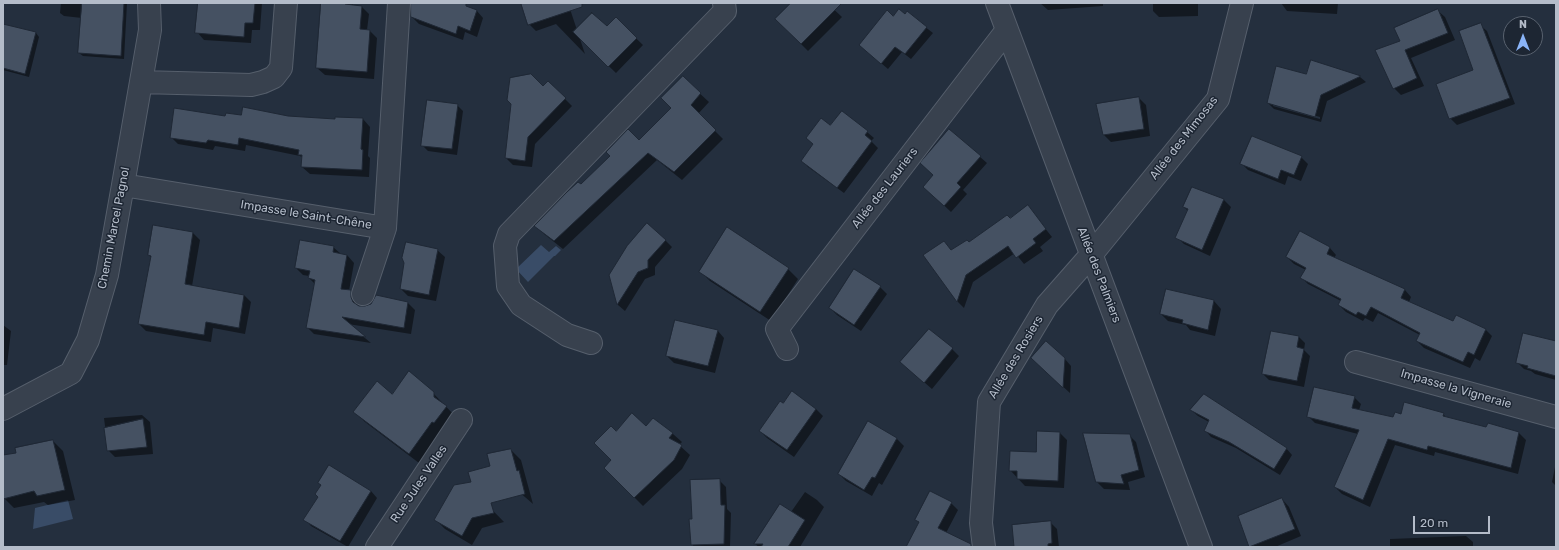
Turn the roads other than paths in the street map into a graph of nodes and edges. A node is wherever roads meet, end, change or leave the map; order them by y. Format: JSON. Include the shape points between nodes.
{"nodes":[{"id":1,"x":149,"y":3,"type":"edge"},
{"id":2,"x":286,"y":3,"type":"edge"},
{"id":3,"x":399,"y":3,"type":"edge"},
{"id":4,"x":724,"y":3,"type":"edge"},
{"id":5,"x":997,"y":3,"type":"edge"},
{"id":6,"x":1242,"y":3,"type":"edge"},
{"id":7,"x":1007,"y":30,"type":"junction"},
{"id":8,"x":141,"y":82,"type":"junction"},
{"id":9,"x":123,"y":185,"type":"junction"},
{"id":10,"x":385,"y":228,"type":"junction"},
{"id":11,"x":1091,"y":255,"type":"junction"},
{"id":12,"x":363,"y":294,"type":"dead end"},
{"id":13,"x":591,"y":344,"type":"dead end"},
{"id":14,"x":786,"y":349,"type":"dead end"},
{"id":15,"x":1356,"y":362,"type":"dead end"},
{"id":16,"x":3,"y":409,"type":"edge"},
{"id":17,"x":1556,"y":417,"type":"edge"},
{"id":18,"x":461,"y":420,"type":"dead end"},
{"id":19,"x":377,"y":547,"type":"edge"},
{"id":20,"x":984,"y":547,"type":"edge"},
{"id":21,"x":1201,"y":547,"type":"edge"}],
"edges":[{"from":1,"to":8,"type":"street","name":"Chemin Marcel Pagnol","via":[[150,30]]},
{"from":2,"to":8,"type":"street","via":[[281,68],[274,77],[251,85]]},
{"from":3,"to":10,"type":"street","name":"Impasse le Saint-Chêne"},
{"from":4,"to":13,"type":"street","via":[[725,11],[509,234],[505,246],[508,286],[521,305],[567,335]]},
{"from":5,"to":7,"type":"street","name":"Allée des Palmiers"},
{"from":6,"to":11,"type":"street","name":"Allée des Mimosas","via":[[1218,99]]},
{"from":7,"to":11,"type":"street","name":"Allée des Palmiers"},
{"from":7,"to":14,"type":"street","name":"Allée des Lauriers","via":[[777,329]]},
{"from":8,"to":9,"type":"street","name":"Chemin Marcel Pagnol"},
{"from":9,"to":10,"type":"street","name":"Impasse le Saint-Chêne"},
{"from":9,"to":16,"type":"street","name":"Chemin Marcel Pagnol","via":[[105,282],[88,340],[71,373]]},
{"from":10,"to":12,"type":"street"},
{"from":11,"to":20,"type":"street","name":"Allée des Rosiers","via":[[1047,305],[989,402],[981,523]]},
{"from":11,"to":21,"type":"street","name":"Allée des Palmiers"},
{"from":15,"to":17,"type":"street","name":"Impasse la Vigneraie"},
{"from":18,"to":19,"type":"street","name":"Rue Jules Valles"}]}
